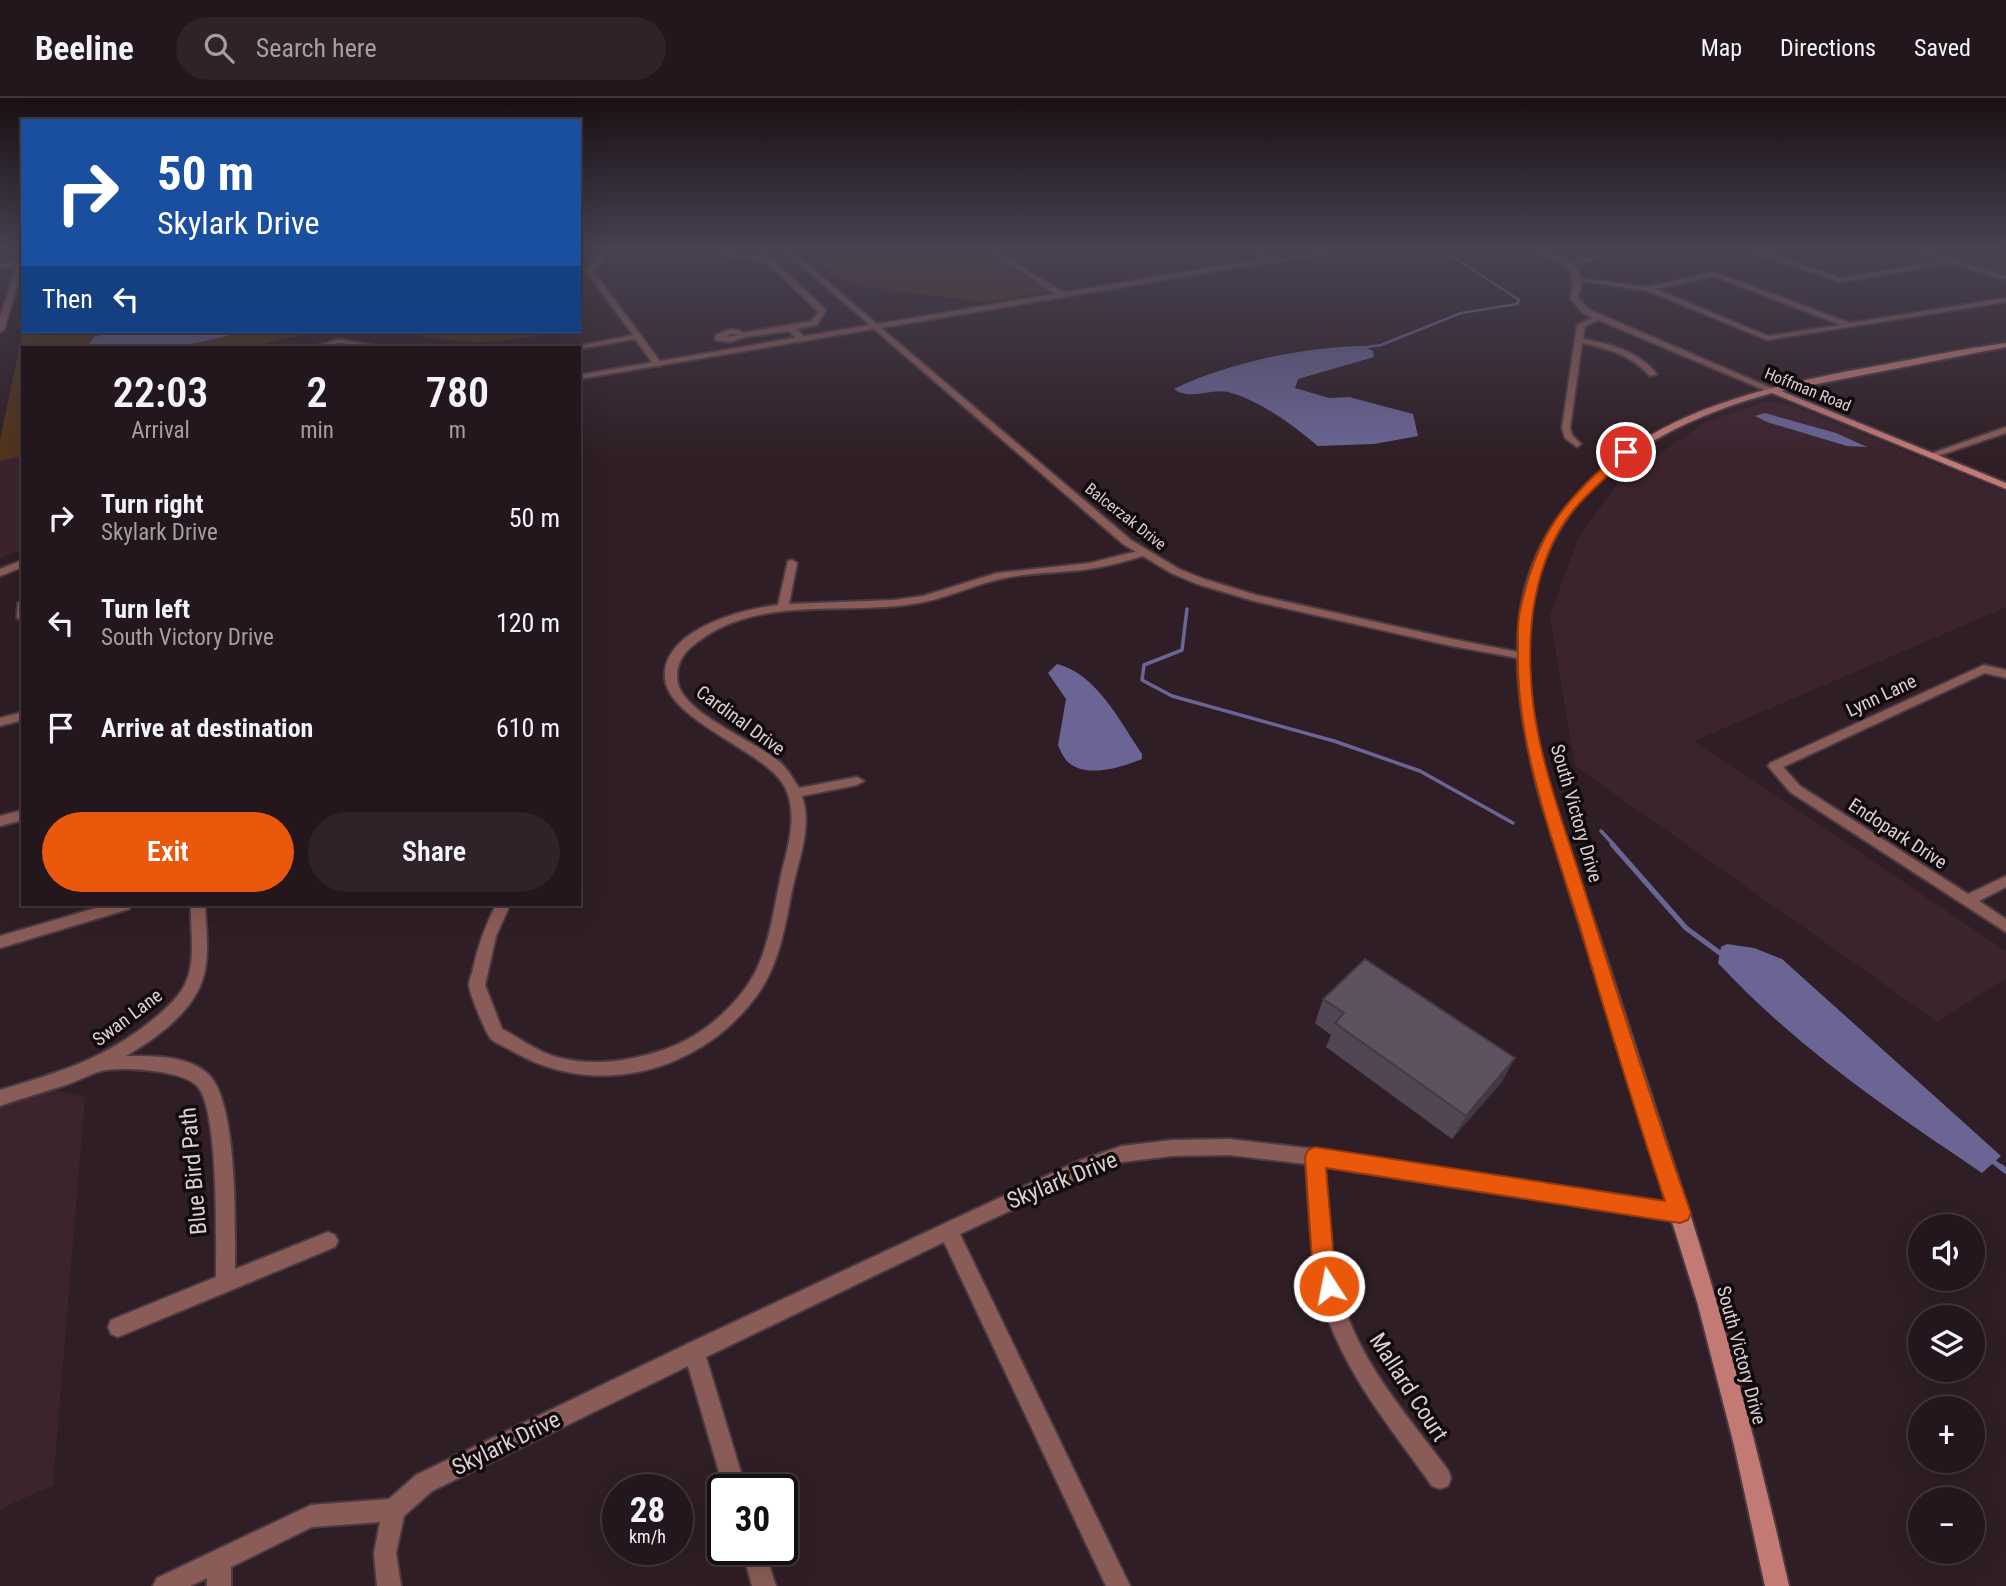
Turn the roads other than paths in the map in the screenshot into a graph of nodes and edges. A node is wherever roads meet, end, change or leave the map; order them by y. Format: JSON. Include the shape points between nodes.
{"nodes":[{"id":1,"x":626,"y":319,"type":"edge"},
{"id":2,"x":817,"y":319,"type":"edge"},
{"id":3,"x":868,"y":319,"type":"edge"},
{"id":4,"x":916,"y":319,"type":"edge"},
{"id":5,"x":1595,"y":319,"type":"edge"},
{"id":6,"x":1602,"y":319,"type":"edge"},
{"id":7,"x":1722,"y":319,"type":"edge"},
{"id":8,"x":1833,"y":319,"type":"edge"},
{"id":9,"x":1896,"y":319,"type":"edge"},
{"id":10,"x":876,"y":326,"type":"junction"},
{"id":11,"x":1853,"y":327,"type":"junction"},
{"id":12,"x":791,"y":328,"type":"junction"},
{"id":13,"x":742,"y":335,"type":"dead end"},
{"id":14,"x":639,"y":336,"type":"junction"},
{"id":15,"x":802,"y":339,"type":"junction"},
{"id":16,"x":1579,"y":340,"type":"junction"},
{"id":17,"x":2005,"y":345,"type":"edge"},
{"id":18,"x":321,"y":346,"type":"edge"},
{"id":19,"x":363,"y":346,"type":"edge"},
{"id":20,"x":581,"y":347,"type":"edge"},
{"id":21,"x":658,"y":364,"type":"junction"},
{"id":22,"x":1653,"y":374,"type":"dead end"},
{"id":23,"x":581,"y":377,"type":"edge"},
{"id":24,"x":1772,"y":390,"type":"junction"},
{"id":25,"x":2006,"y":430,"type":"edge"},
{"id":26,"x":1577,"y":444,"type":"dead end"},
{"id":27,"x":1932,"y":455,"type":"junction"},
{"id":28,"x":2006,"y":486,"type":"edge"},
{"id":29,"x":1142,"y":554,"type":"junction"},
{"id":30,"x":21,"y":563,"type":"edge"},
{"id":31,"x":21,"y":563,"type":"edge"},
{"id":32,"x":792,"y":563,"type":"dead end"},
{"id":33,"x":0,"y":567,"type":"edge"},
{"id":34,"x":0,"y":573,"type":"edge"},
{"id":35,"x":783,"y":606,"type":"junction"},
{"id":36,"x":1523,"y":656,"type":"junction"},
{"id":37,"x":2006,"y":674,"type":"edge"},
{"id":38,"x":21,"y":717,"type":"edge"},
{"id":39,"x":0,"y":722,"type":"edge"},
{"id":40,"x":1775,"y":766,"type":"joint"},
{"id":41,"x":857,"y":781,"type":"dead end"},
{"id":42,"x":795,"y":793,"type":"junction"},
{"id":43,"x":21,"y":816,"type":"edge"},
{"id":44,"x":0,"y":821,"type":"edge"},
{"id":45,"x":2006,"y":881,"type":"edge"},
{"id":46,"x":1967,"y":901,"type":"junction"},
{"id":47,"x":121,"y":906,"type":"edge"},
{"id":48,"x":198,"y":906,"type":"edge"},
{"id":49,"x":503,"y":906,"type":"edge"},
{"id":50,"x":2006,"y":926,"type":"edge"},
{"id":51,"x":0,"y":942,"type":"edge"},
{"id":52,"x":100,"y":1064,"type":"junction"},
{"id":53,"x":0,"y":1098,"type":"edge"},
{"id":54,"x":1315,"y":1157,"type":"junction"},
{"id":55,"x":1680,"y":1213,"type":"junction"},
{"id":56,"x":948,"y":1230,"type":"junction"},
{"id":57,"x":328,"y":1241,"type":"dead end"},
{"id":58,"x":226,"y":1283,"type":"junction"},
{"id":59,"x":118,"y":1327,"type":"dead end"},
{"id":60,"x":694,"y":1351,"type":"junction"},
{"id":61,"x":731,"y":1474,"type":"edge"},
{"id":62,"x":1440,"y":1478,"type":"dead end"},
{"id":63,"x":394,"y":1510,"type":"junction"},
{"id":64,"x":219,"y":1560,"type":"junction"},
{"id":65,"x":758,"y":1565,"type":"edge"},
{"id":66,"x":165,"y":1586,"type":"edge"},
{"id":67,"x":219,"y":1586,"type":"edge"},
{"id":68,"x":389,"y":1586,"type":"edge"},
{"id":69,"x":764,"y":1586,"type":"edge"},
{"id":70,"x":1118,"y":1586,"type":"edge"},
{"id":71,"x":1777,"y":1586,"type":"edge"}],
"edges":[{"from":1,"to":14,"type":"street"},
{"from":2,"to":12,"type":"street"},
{"from":3,"to":10,"type":"street","name":"Balcerzak Drive"},
{"from":4,"to":10,"type":"street"},
{"from":5,"to":16,"type":"street","via":[[1581,325]]},
{"from":6,"to":24,"type":"street","name":"Hoffman Road"},
{"from":7,"to":11,"type":"street","via":[[1767,338]]},
{"from":8,"to":11,"type":"street"},
{"from":9,"to":11,"type":"street"},
{"from":10,"to":15,"type":"street"},
{"from":10,"to":29,"type":"street","name":"Balcerzak Drive"},
{"from":12,"to":13,"type":"street"},
{"from":12,"to":15,"type":"street"},
{"from":14,"to":20,"type":"street"},
{"from":14,"to":21,"type":"street"},
{"from":15,"to":21,"type":"street"},
{"from":16,"to":22,"type":"street","via":[[1622,350]]},
{"from":16,"to":26,"type":"street","via":[[1566,428]]},
{"from":17,"to":24,"type":"main road","name":"South Victory Drive"},
{"from":18,"to":19,"type":"street","via":[[339,341]]},
{"from":21,"to":23,"type":"street"},
{"from":24,"to":27,"type":"main road","name":"Hoffman Road"},
{"from":24,"to":36,"type":"main road","name":"South Victory Drive","via":[[1705,411],[1657,433],[1586,486],[1553,530],[1536,569],[1525,614]]},
{"from":25,"to":27,"type":"street"},
{"from":27,"to":28,"type":"main road","name":"Hoffman Road"},
{"from":29,"to":35,"type":"street","name":"Cardinal Drive","via":[[1089,566],[1009,573],[923,600]]},
{"from":29,"to":36,"type":"street","name":"Balcerzak Drive","via":[[1231,591],[1475,649]]},
{"from":30,"to":33,"type":"street"},
{"from":31,"to":34,"type":"street"},
{"from":32,"to":35,"type":"street"},
{"from":35,"to":42,"type":"street","name":"Cardinal Drive","via":[[744,614],[703,631],[678,652],[670,676],[678,699],[773,763]]},
{"from":36,"to":55,"type":"main road","name":"South Victory Drive","via":[[1528,711],[1548,797]]},
{"from":37,"to":40,"type":"street","name":"Lynn Lane","via":[[1984,669]]},
{"from":38,"to":39,"type":"street"},
{"from":40,"to":46,"type":"street","name":"Endopark Drive","via":[[1795,789]]},
{"from":41,"to":42,"type":"street"},
{"from":42,"to":49,"type":"street","via":[[798,830],[765,970],[729,1020],[673,1056],[610,1070],[552,1063],[495,1033],[477,985],[488,936]]},
{"from":43,"to":44,"type":"street"},
{"from":45,"to":46,"type":"street"},
{"from":46,"to":50,"type":"street","name":"Endopark Drive"},
{"from":47,"to":51,"type":"street"},
{"from":48,"to":52,"type":"street","name":"Swan Lane","via":[[199,967],[186,998],[156,1026]]},
{"from":52,"to":53,"type":"street","name":"Swan Lane"},
{"from":52,"to":58,"type":"street","name":"Blue Bird Path","via":[[159,1065],[190,1072],[205,1081],[221,1155]]},
{"from":54,"to":55,"type":"street","name":"Skylark Drive"},
{"from":54,"to":56,"type":"street","name":"Skylark Drive","via":[[1229,1146],[1122,1154]]},
{"from":54,"to":62,"type":"street","name":"Mallard Court","via":[[1323,1260],[1335,1312],[1361,1364]]},
{"from":55,"to":71,"type":"main road","name":"South Victory Drive","via":[[1731,1389]]},
{"from":56,"to":60,"type":"street","name":"Skylark Drive"},
{"from":56,"to":70,"type":"street"},
{"from":57,"to":58,"type":"street"},
{"from":58,"to":59,"type":"street"},
{"from":60,"to":61,"type":"street"},
{"from":60,"to":63,"type":"street","name":"Skylark Drive","via":[[424,1483]]},
{"from":63,"to":64,"type":"street","via":[[311,1516]]},
{"from":63,"to":68,"type":"street","via":[[385,1553]]},
{"from":64,"to":66,"type":"street"},
{"from":64,"to":67,"type":"street"},
{"from":65,"to":69,"type":"street"}]}
